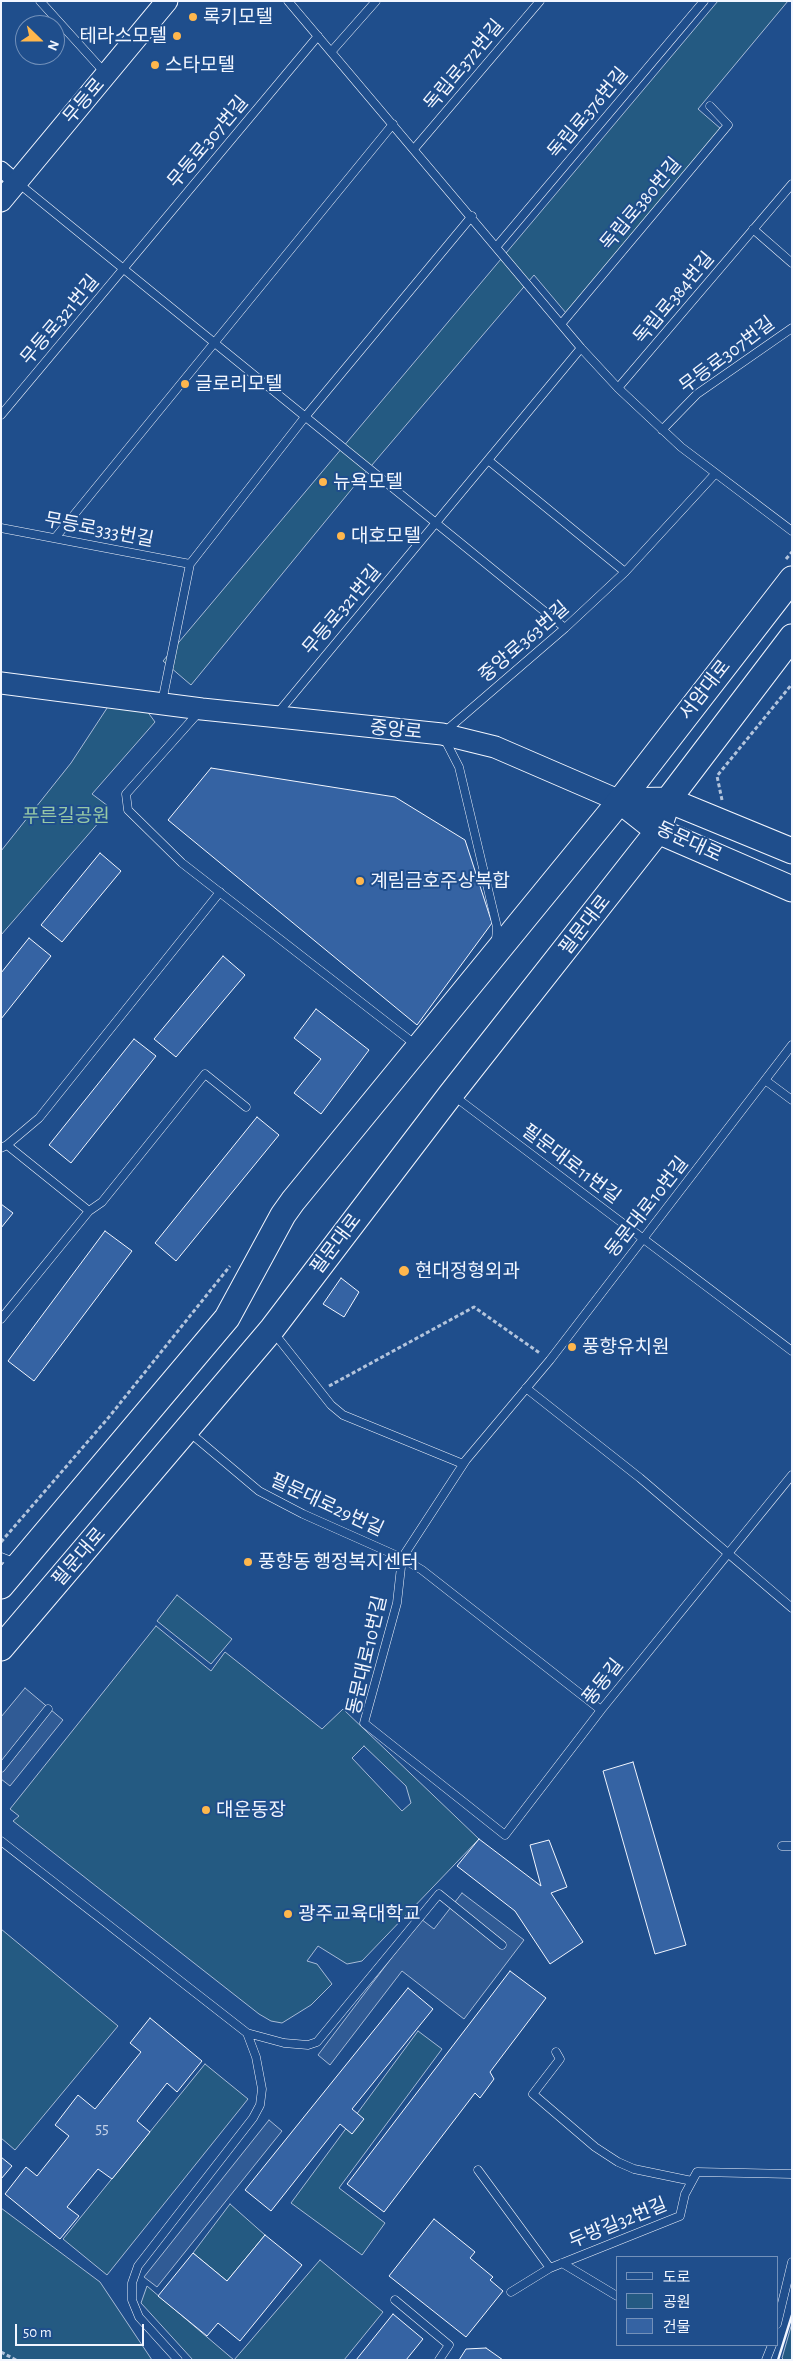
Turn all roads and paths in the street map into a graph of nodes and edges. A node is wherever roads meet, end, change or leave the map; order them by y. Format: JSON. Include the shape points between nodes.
{"nodes":[{"id":1,"x":40,"y":1,"type":"edge"},
{"id":2,"x":167,"y":1,"type":"edge"},
{"id":3,"x":288,"y":1,"type":"edge"},
{"id":4,"x":376,"y":1,"type":"edge"},
{"id":5,"x":540,"y":1,"type":"edge"},
{"id":6,"x":704,"y":1,"type":"edge"},
{"id":7,"x":318,"y":36,"type":"junction"},
{"id":8,"x":331,"y":52,"type":"junction"},
{"id":9,"x":107,"y":74,"type":"junction"},
{"id":10,"x":710,"y":106,"type":"dead end"},
{"id":11,"x":393,"y":124,"type":"junction"},
{"id":12,"x":414,"y":149,"type":"junction"},
{"id":13,"x":9,"y":176,"type":"edge"},
{"id":14,"x":792,"y":184,"type":"edge"},
{"id":15,"x":1,"y":201,"type":"edge"},
{"id":16,"x":472,"y":216,"type":"junction"},
{"id":17,"x":754,"y":229,"type":"junction"},
{"id":18,"x":497,"y":246,"type":"junction"},
{"id":19,"x":792,"y":263,"type":"edge"},
{"id":20,"x":124,"y":270,"type":"junction"},
{"id":21,"x":562,"y":323,"type":"junction"},
{"id":22,"x":792,"y":328,"type":"edge"},
{"id":23,"x":215,"y":343,"type":"junction"},
{"id":24,"x":581,"y":348,"type":"junction"},
{"id":25,"x":618,"y":388,"type":"junction"},
{"id":26,"x":1,"y":415,"type":"edge"},
{"id":27,"x":305,"y":417,"type":"junction"},
{"id":28,"x":662,"y":430,"type":"junction"},
{"id":29,"x":488,"y":460,"type":"junction"},
{"id":30,"x":715,"y":474,"type":"junction"},
{"id":31,"x":436,"y":523,"type":"junction"},
{"id":32,"x":1,"y":528,"type":"edge"},
{"id":33,"x":792,"y":531,"type":"edge"},
{"id":34,"x":55,"y":538,"type":"junction"},
{"id":35,"x":190,"y":564,"type":"junction"},
{"id":36,"x":625,"y":572,"type":"junction"},
{"id":37,"x":792,"y":579,"type":"edge"},
{"id":38,"x":565,"y":628,"type":"junction"},
{"id":39,"x":792,"y":637,"type":"edge"},
{"id":40,"x":1,"y":682,"type":"edge"},
{"id":41,"x":792,"y":684,"type":"edge"},
{"id":42,"x":162,"y":704,"type":"junction"},
{"id":43,"x":202,"y":709,"type":"junction"},
{"id":44,"x":274,"y":717,"type":"junction"},
{"id":45,"x":442,"y":734,"type":"junction"},
{"id":46,"x":668,"y":800,"type":"junction"},
{"id":47,"x":620,"y":801,"type":"junction"},
{"id":48,"x":730,"y":804,"type":"dead end"},
{"id":49,"x":658,"y":831,"type":"junction"},
{"id":50,"x":792,"y":851,"type":"edge"},
{"id":51,"x":792,"y":888,"type":"edge"},
{"id":52,"x":220,"y":892,"type":"junction"},
{"id":53,"x":495,"y":955,"type":"junction"},
{"id":54,"x":792,"y":1045,"type":"edge"},
{"id":55,"x":420,"y":1048,"type":"junction"},
{"id":56,"x":765,"y":1080,"type":"junction"},
{"id":57,"x":451,"y":1094,"type":"junction"},
{"id":58,"x":792,"y":1100,"type":"edge"},
{"id":59,"x":246,"y":1107,"type":"dead end"},
{"id":60,"x":4,"y":1146,"type":"edge"},
{"id":61,"x":89,"y":1211,"type":"junction"},
{"id":62,"x":644,"y":1238,"type":"junction"},
{"id":63,"x":1,"y":1319,"type":"edge"},
{"id":64,"x":272,"y":1329,"type":"junction"},
{"id":65,"x":792,"y":1351,"type":"edge"},
{"id":66,"x":550,"y":1360,"type":"junction"},
{"id":67,"x":526,"y":1388,"type":"junction"},
{"id":68,"x":320,"y":1392,"type":"junction"},
{"id":69,"x":187,"y":1431,"type":"junction"},
{"id":70,"x":463,"y":1464,"type":"junction"},
{"id":71,"x":792,"y":1475,"type":"edge"},
{"id":72,"x":728,"y":1552,"type":"junction"},
{"id":73,"x":402,"y":1558,"type":"junction"},
{"id":74,"x":10,"y":1561,"type":"edge"},
{"id":75,"x":1,"y":1586,"type":"edge"},
{"id":76,"x":792,"y":1608,"type":"edge"},
{"id":77,"x":1,"y":1648,"type":"edge"},
{"id":78,"x":48,"y":1709,"type":"dead end"},
{"id":79,"x":601,"y":1710,"type":"junction"},
{"id":80,"x":1,"y":1768,"type":"edge"},
{"id":81,"x":505,"y":1835,"type":"joint"},
{"id":82,"x":1,"y":1840,"type":"edge"},
{"id":83,"x":782,"y":1846,"type":"dead end"},
{"id":84,"x":792,"y":1846,"type":"edge"},
{"id":85,"x":502,"y":1945,"type":"dead end"},
{"id":86,"x":246,"y":2033,"type":"junction"},
{"id":87,"x":556,"y":2052,"type":"dead end"},
{"id":88,"x":478,"y":2170,"type":"dead end"},
{"id":89,"x":792,"y":2174,"type":"edge"},
{"id":90,"x":692,"y":2181,"type":"junction"},
{"id":91,"x":792,"y":2262,"type":"edge"},
{"id":92,"x":562,"y":2263,"type":"junction"},
{"id":93,"x":550,"y":2268,"type":"junction"},
{"id":94,"x":511,"y":2292,"type":"dead end"},
{"id":95,"x":616,"y":2295,"type":"edge"},
{"id":96,"x":395,"y":2300,"type":"dead end"},
{"id":97,"x":778,"y":2320,"type":"edge"},
{"id":98,"x":772,"y":2346,"type":"edge"},
{"id":99,"x":1,"y":2352,"type":"edge"},
{"id":100,"x":16,"y":2360,"type":"edge"},
{"id":101,"x":178,"y":2360,"type":"edge"},
{"id":102,"x":439,"y":2360,"type":"edge"},
{"id":103,"x":766,"y":2360,"type":"edge"}],
"edges":[{"from":1,"to":9,"type":"lane"},
{"from":2,"to":9,"type":"main road","name":"무등로"},
{"from":3,"to":7,"type":"lane"},
{"from":4,"to":8,"type":"lane"},
{"from":5,"to":12,"type":"lane","name":"독립로372번길"},
{"from":6,"to":18,"type":"lane","name":"독립로376번길"},
{"from":7,"to":8,"type":"lane"},
{"from":7,"to":20,"type":"lane","name":"무등로307번길"},
{"from":8,"to":11,"type":"lane"},
{"from":9,"to":13,"type":"main road","name":"무등로"},
{"from":10,"to":21,"type":"lane","name":"독립로380번길","via":[[728,125]]},
{"from":11,"to":12,"type":"lane"},
{"from":11,"to":23,"type":"lane"},
{"from":12,"to":16,"type":"lane"},
{"from":13,"to":15,"type":"main road","name":"무등로"},
{"from":13,"to":20,"type":"lane","name":"무등로321번길"},
{"from":14,"to":17,"type":"lane","name":"독립로384번길"},
{"from":16,"to":18,"type":"lane"},
{"from":16,"to":27,"type":"lane"},
{"from":17,"to":19,"type":"lane"},
{"from":17,"to":25,"type":"lane","name":"독립로384번길"},
{"from":18,"to":21,"type":"lane"},
{"from":20,"to":23,"type":"lane","name":"무등로321번길"},
{"from":20,"to":26,"type":"lane","name":"무등로321번길"},
{"from":21,"to":24,"type":"lane"},
{"from":22,"to":28,"type":"lane","name":"무등로307번길","via":[[697,394]]},
{"from":23,"to":27,"type":"lane","name":"무등로321번길"},
{"from":23,"to":34,"type":"lane"},
{"from":24,"to":25,"type":"lane"},
{"from":24,"to":29,"type":"lane"},
{"from":25,"to":28,"type":"lane"},
{"from":27,"to":31,"type":"lane","name":"무등로321번길"},
{"from":27,"to":35,"type":"lane"},
{"from":28,"to":30,"type":"lane"},
{"from":29,"to":31,"type":"lane"},
{"from":29,"to":36,"type":"lane"},
{"from":30,"to":33,"type":"lane"},
{"from":30,"to":36,"type":"lane","name":"중앙로363번길"},
{"from":31,"to":38,"type":"lane","name":"무등로321번길"},
{"from":31,"to":44,"type":"lane","name":"무등로321번길"},
{"from":32,"to":34,"type":"lane","name":"무등로333번길"},
{"from":34,"to":35,"type":"lane","name":"무등로333번길"},
{"from":35,"to":42,"type":"lane"},
{"from":36,"to":38,"type":"lane","name":"중앙로363번길"},
{"from":37,"to":47,"type":"main road","name":"서암대로"},
{"from":38,"to":45,"type":"lane","name":"중앙로363번길"},
{"from":39,"to":46,"type":"main road","name":"서암대로"},
{"from":40,"to":42,"type":"main road","name":"중앙로"},
{"from":41,"to":48,"type":"path","via":[[717,776],[721,800]]},
{"from":42,"to":43,"type":"main road","name":"중앙로"},
{"from":43,"to":44,"type":"main road","name":"중앙로"},
{"from":43,"to":52,"type":"lane","via":[[126,794],[128,810],[182,862]]},
{"from":44,"to":45,"type":"main road","name":"중앙로"},
{"from":45,"to":47,"type":"main road","name":"중앙로","via":[[496,747]]},
{"from":45,"to":53,"type":"lane","via":[[459,767],[497,928]]},
{"from":46,"to":47,"type":"main road","name":"동문대로"},
{"from":46,"to":49,"type":"main road","name":"서암대로"},
{"from":46,"to":50,"type":"main road","name":"동문대로"},
{"from":47,"to":49,"type":"main road","name":"동문대로"},
{"from":47,"to":53,"type":"main road","name":"필문대로"},
{"from":49,"to":51,"type":"main road","name":"동문대로"},
{"from":49,"to":57,"type":"main road","name":"필문대로"},
{"from":52,"to":55,"type":"lane"},
{"from":52,"to":60,"type":"lane","via":[[39,1118]]},
{"from":53,"to":55,"type":"main road","name":"필문대로"},
{"from":54,"to":56,"type":"lane","name":"동문대로10번길"},
{"from":55,"to":74,"type":"main road","name":"필문대로","via":[[283,1216],[227,1318]]},
{"from":56,"to":58,"type":"lane"},
{"from":56,"to":62,"type":"lane","name":"동문대로10번길"},
{"from":57,"to":62,"type":"lane","name":"필문대로11번길"},
{"from":57,"to":64,"type":"main road","name":"필문대로"},
{"from":59,"to":61,"type":"lane","via":[[205,1074],[102,1202]]},
{"from":60,"to":61,"type":"lane"},
{"from":61,"to":63,"type":"lane"},
{"from":62,"to":65,"type":"lane","name":"필문대로11번길"},
{"from":62,"to":66,"type":"lane","name":"동문대로10번길"},
{"from":64,"to":68,"type":"lane"},
{"from":64,"to":69,"type":"main road","name":"필문대로"},
{"from":66,"to":67,"type":"lane","name":"동문대로10번길"},
{"from":66,"to":68,"type":"path","via":[[474,1308]]},
{"from":67,"to":70,"type":"lane","name":"동문대로10번길"},
{"from":67,"to":72,"type":"lane"},
{"from":68,"to":70,"type":"lane","via":[[343,1416]]},
{"from":69,"to":73,"type":"lane","name":"필문대로29번길","via":[[259,1492]]},
{"from":69,"to":77,"type":"main road","name":"필문대로"},
{"from":70,"to":73,"type":"lane","name":"동문대로10번길"},
{"from":71,"to":72,"type":"lane","name":"풍동길"},
{"from":72,"to":76,"type":"lane"},
{"from":72,"to":79,"type":"lane","name":"풍동길"},
{"from":73,"to":79,"type":"lane","name":"필문대로29번길","via":[[439,1581]]},
{"from":73,"to":81,"type":"lane","name":"동문대로10번길","via":[[397,1604],[364,1723]]},
{"from":74,"to":75,"type":"main road","name":"필문대로"},
{"from":78,"to":80,"type":"lane"},
{"from":79,"to":81,"type":"lane","name":"풍동길"},
{"from":82,"to":86,"type":"lane"},
{"from":83,"to":84,"type":"lane"},
{"from":85,"to":86,"type":"lane","via":[[439,1894],[317,2042],[308,2045],[284,2043]]},
{"from":86,"to":101,"type":"lane","via":[[256,2057],[262,2089],[260,2105],[138,2266],[132,2283],[132,2300],[139,2317]]},
{"from":87,"to":90,"type":"lane","name":"두방길32번길","via":[[560,2059],[533,2094],[618,2162],[634,2170]]},
{"from":88,"to":93,"type":"lane"},
{"from":89,"to":90,"type":"lane","via":[[697,2172]]},
{"from":90,"to":92,"type":"lane","name":"두방길32번길","via":[[680,2216]]},
{"from":91,"to":97,"type":"lane"},
{"from":92,"to":93,"type":"lane","name":"두방길32번길"},
{"from":92,"to":95,"type":"lane","name":"두방길32번길"},
{"from":93,"to":94,"type":"lane","name":"두방길32번길"},
{"from":96,"to":102,"type":"lane","via":[[449,2346]]},
{"from":98,"to":103,"type":"lane"},
{"from":99,"to":100,"type":"path"}]}
